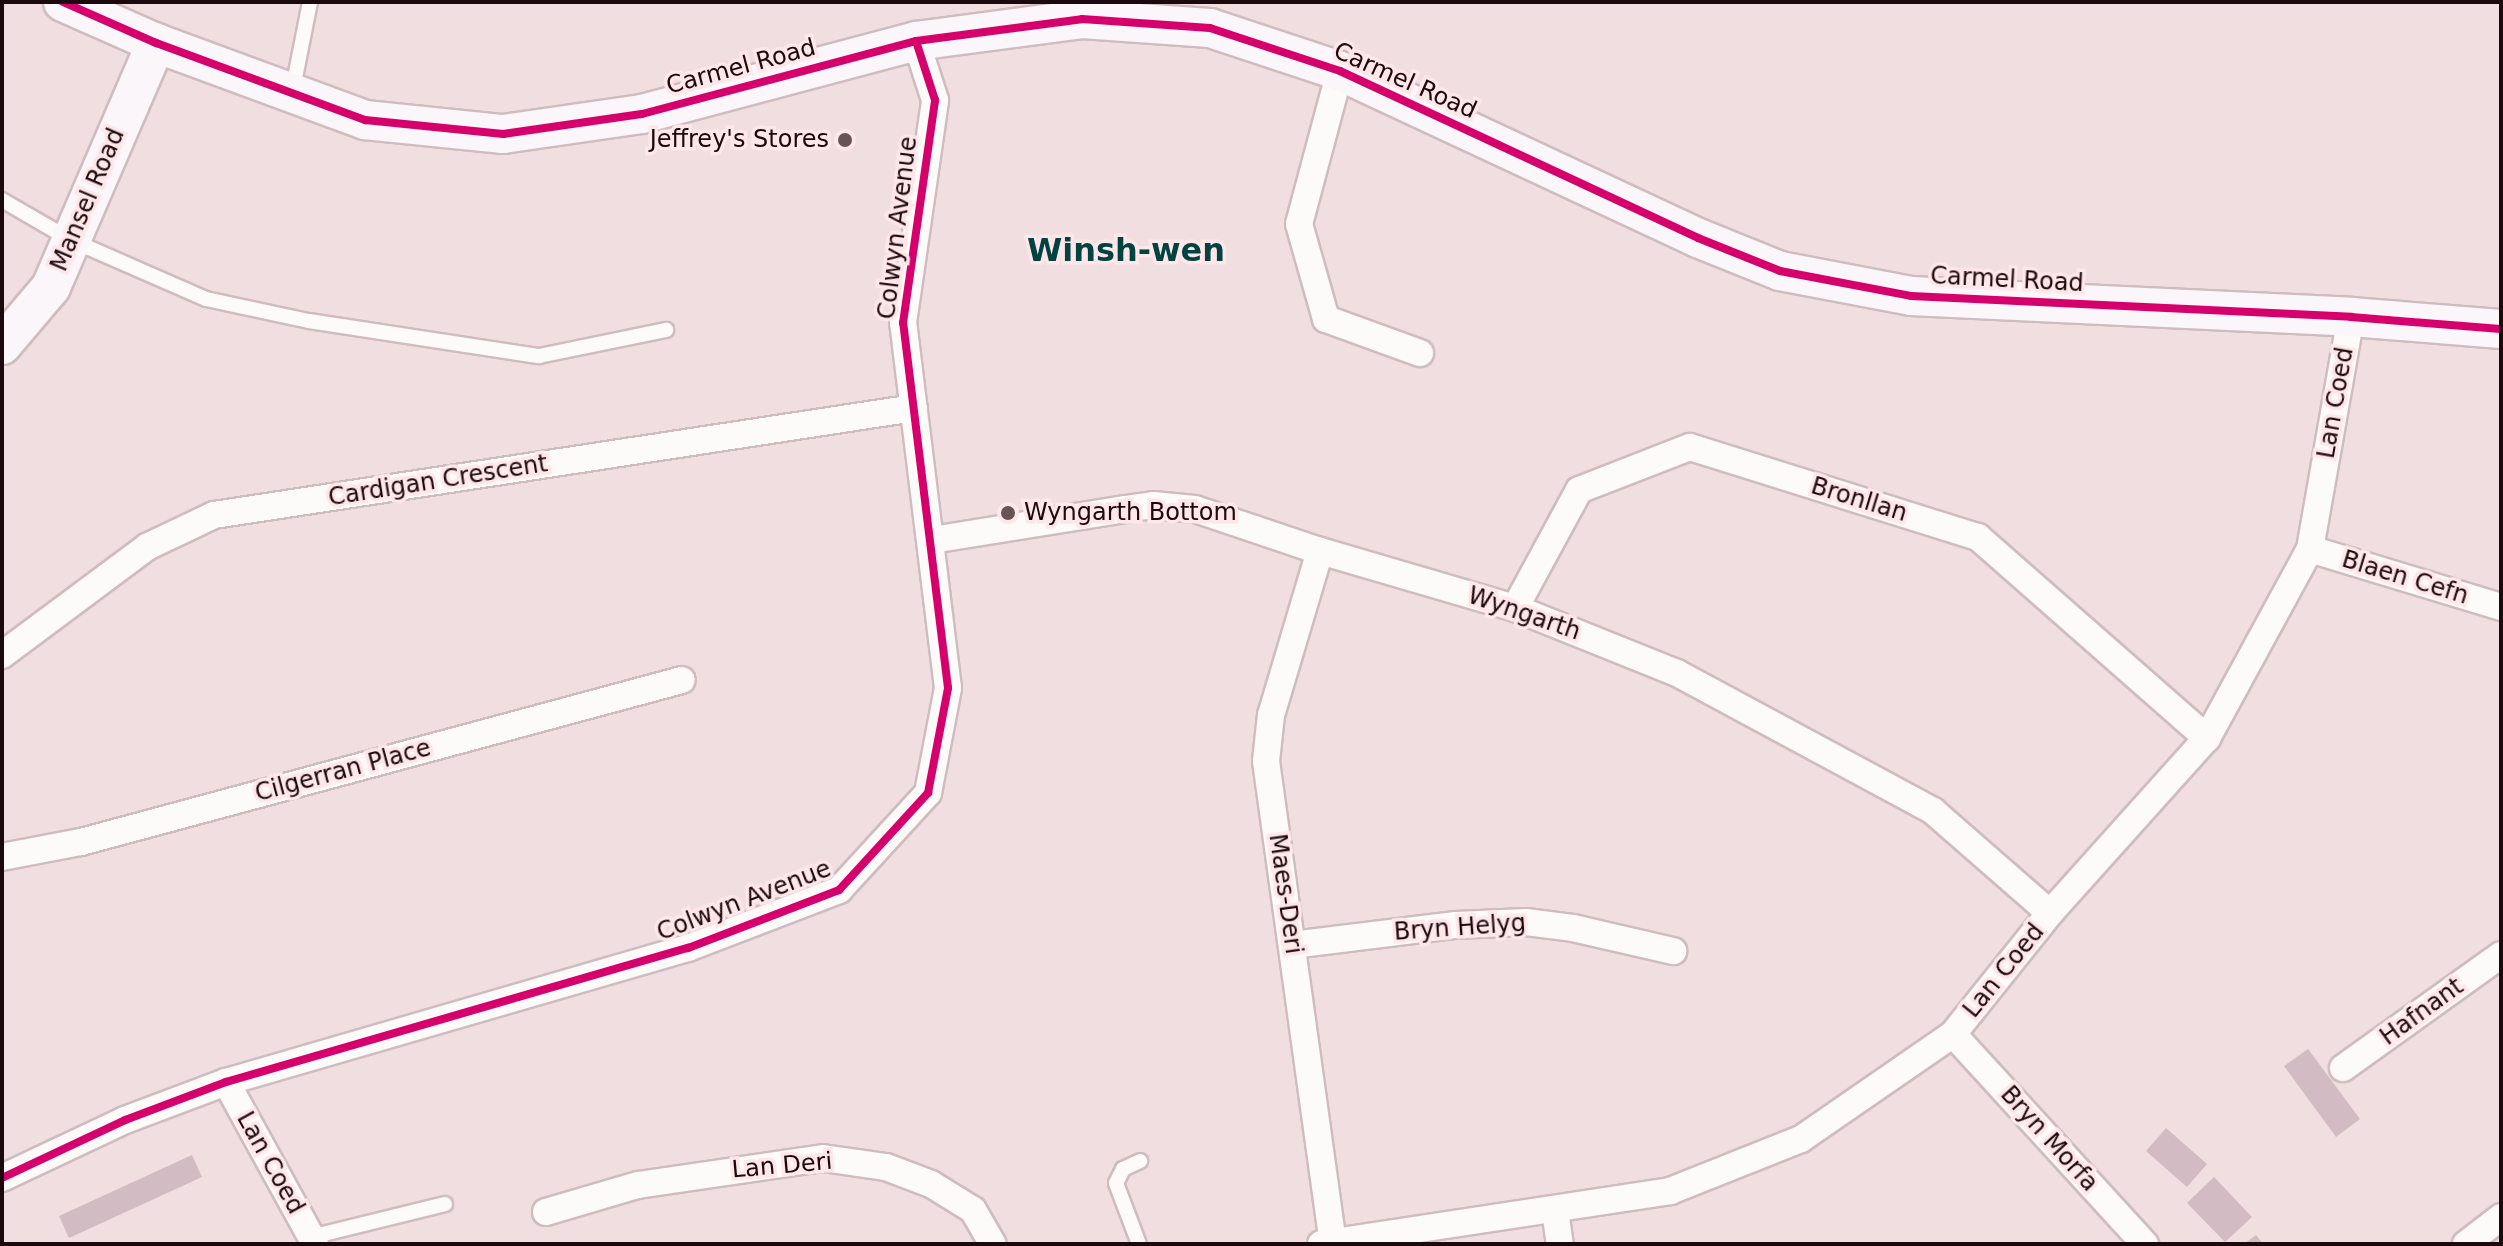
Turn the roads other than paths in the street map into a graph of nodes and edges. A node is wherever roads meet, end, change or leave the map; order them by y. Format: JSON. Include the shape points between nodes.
{"nodes":[{"id":1,"x":63,"y":2,"type":"edge"},
{"id":2,"x":310,"y":2,"type":"edge"},
{"id":3,"x":916,"y":41,"type":"junction"},
{"id":4,"x":156,"y":43,"type":"junction"},
{"id":5,"x":1340,"y":71,"type":"junction"},
{"id":6,"x":292,"y":93,"type":"junction"},
{"id":7,"x":2,"y":200,"type":"edge"},
{"id":8,"x":71,"y":240,"type":"junction"},
{"id":9,"x":2351,"y":317,"type":"junction"},
{"id":10,"x":2501,"y":329,"type":"edge"},
{"id":11,"x":666,"y":330,"type":"dead end"},
{"id":12,"x":2,"y":345,"type":"edge"},
{"id":13,"x":1420,"y":353,"type":"dead end"},
{"id":14,"x":914,"y":408,"type":"junction"},
{"id":15,"x":932,"y":540,"type":"junction"},
{"id":16,"x":2310,"y":549,"type":"junction"},
{"id":17,"x":1320,"y":551,"type":"junction"},
{"id":18,"x":2501,"y":607,"type":"edge"},
{"id":19,"x":1515,"y":608,"type":"junction"},
{"id":20,"x":2,"y":655,"type":"edge"},
{"id":21,"x":682,"y":680,"type":"dead end"},
{"id":22,"x":2207,"y":738,"type":"junction"},
{"id":23,"x":2,"y":857,"type":"edge"},
{"id":24,"x":2050,"y":913,"type":"junction"},
{"id":25,"x":1292,"y":945,"type":"junction"},
{"id":26,"x":1673,"y":951,"type":"dead end"},
{"id":27,"x":2501,"y":955,"type":"edge"},
{"id":28,"x":1953,"y":1034,"type":"junction"},
{"id":29,"x":2343,"y":1068,"type":"dead end"},
{"id":30,"x":226,"y":1082,"type":"junction"},
{"id":31,"x":1140,"y":1161,"type":"dead end"},
{"id":32,"x":2,"y":1178,"type":"edge"},
{"id":33,"x":445,"y":1204,"type":"dead end"},
{"id":34,"x":1555,"y":1210,"type":"junction"},
{"id":35,"x":546,"y":1212,"type":"dead end"},
{"id":36,"x":2501,"y":1217,"type":"edge"},
{"id":37,"x":313,"y":1241,"type":"edge"},
{"id":38,"x":1327,"y":1243,"type":"edge"},
{"id":39,"x":993,"y":1244,"type":"edge"},
{"id":40,"x":1139,"y":1244,"type":"edge"},
{"id":41,"x":1560,"y":1244,"type":"edge"},
{"id":42,"x":2145,"y":1244,"type":"edge"},
{"id":43,"x":2466,"y":1244,"type":"edge"}],
"edges":[{"from":1,"to":4,"type":"street","name":"Carmel Road"},
{"from":2,"to":6,"type":"lane"},
{"from":3,"to":5,"type":"street","name":"Carmel Road","via":[[1082,19],[1210,28]]},
{"from":3,"to":6,"type":"street","name":"Carmel Road","via":[[642,114],[503,134],[365,120]]},
{"from":3,"to":14,"type":"street","name":"Colwyn Avenue","via":[[935,100],[903,323]]},
{"from":4,"to":6,"type":"street","name":"Carmel Road"},
{"from":4,"to":8,"type":"street","name":"Mansel Road"},
{"from":5,"to":9,"type":"street","name":"Carmel Road","via":[[1780,271],[1911,296]]},
{"from":5,"to":13,"type":"street","via":[[1299,224],[1306,251],[1326,319]]},
{"from":7,"to":8,"type":"lane"},
{"from":8,"to":11,"type":"lane","via":[[206,299],[309,321],[539,356]]},
{"from":8,"to":12,"type":"street","name":"Mansel Road","via":[[51,287]]},
{"from":9,"to":10,"type":"street","name":"Carmel Road"},
{"from":9,"to":16,"type":"street","name":"Lan Coed"},
{"from":14,"to":15,"type":"street","name":"Colwyn Avenue"},
{"from":14,"to":20,"type":"street","name":"Cardigan Crescent","via":[[214,515],[147,547]]},
{"from":15,"to":17,"type":"street","name":"Wyngarth","via":[[1153,505],[1195,509]]},
{"from":15,"to":30,"type":"street","name":"Colwyn Avenue","via":[[948,688],[928,793],[839,890],[688,948]]},
{"from":16,"to":18,"type":"street","name":"Blaen Cefn"},
{"from":16,"to":22,"type":"street","name":"Lan Coed"},
{"from":17,"to":19,"type":"street","name":"Wyngarth"},
{"from":17,"to":25,"type":"street","name":"Maes-Deri","via":[[1271,715],[1266,761]]},
{"from":19,"to":22,"type":"street","name":"Bronllan","via":[[1579,490],[1690,447],[1978,537]]},
{"from":19,"to":24,"type":"street","name":"Wyngarth","via":[[1677,673],[1933,811]]},
{"from":21,"to":23,"type":"street","name":"Cilgerran Place","via":[[81,842]]},
{"from":22,"to":24,"type":"street","name":"Lan Coed"},
{"from":24,"to":28,"type":"street","name":"Lan Coed"},
{"from":25,"to":26,"type":"street","name":"Bryn Helyg","via":[[1526,922]]},
{"from":25,"to":38,"type":"street","name":"Maes-Deri"},
{"from":27,"to":29,"type":"street","name":"Hafnant"},
{"from":28,"to":34,"type":"street","name":"Lan Coed","via":[[1801,1139],[1670,1191]]},
{"from":28,"to":42,"type":"street","name":"Bryn Morfa"},
{"from":30,"to":32,"type":"street","name":"Colwyn Avenue","via":[[125,1120]]},
{"from":30,"to":37,"type":"street","name":"Lan Coed"},
{"from":31,"to":40,"type":"lane","via":[[1123,1169],[1116,1183]]},
{"from":33,"to":37,"type":"lane"},
{"from":34,"to":38,"type":"street","name":"Lan Coed"},
{"from":34,"to":41,"type":"street"},
{"from":35,"to":39,"type":"street","name":"Lan Deri","via":[[638,1185],[823,1158],[886,1167],[931,1184],[973,1210]]},
{"from":36,"to":43,"type":"street"}]}
